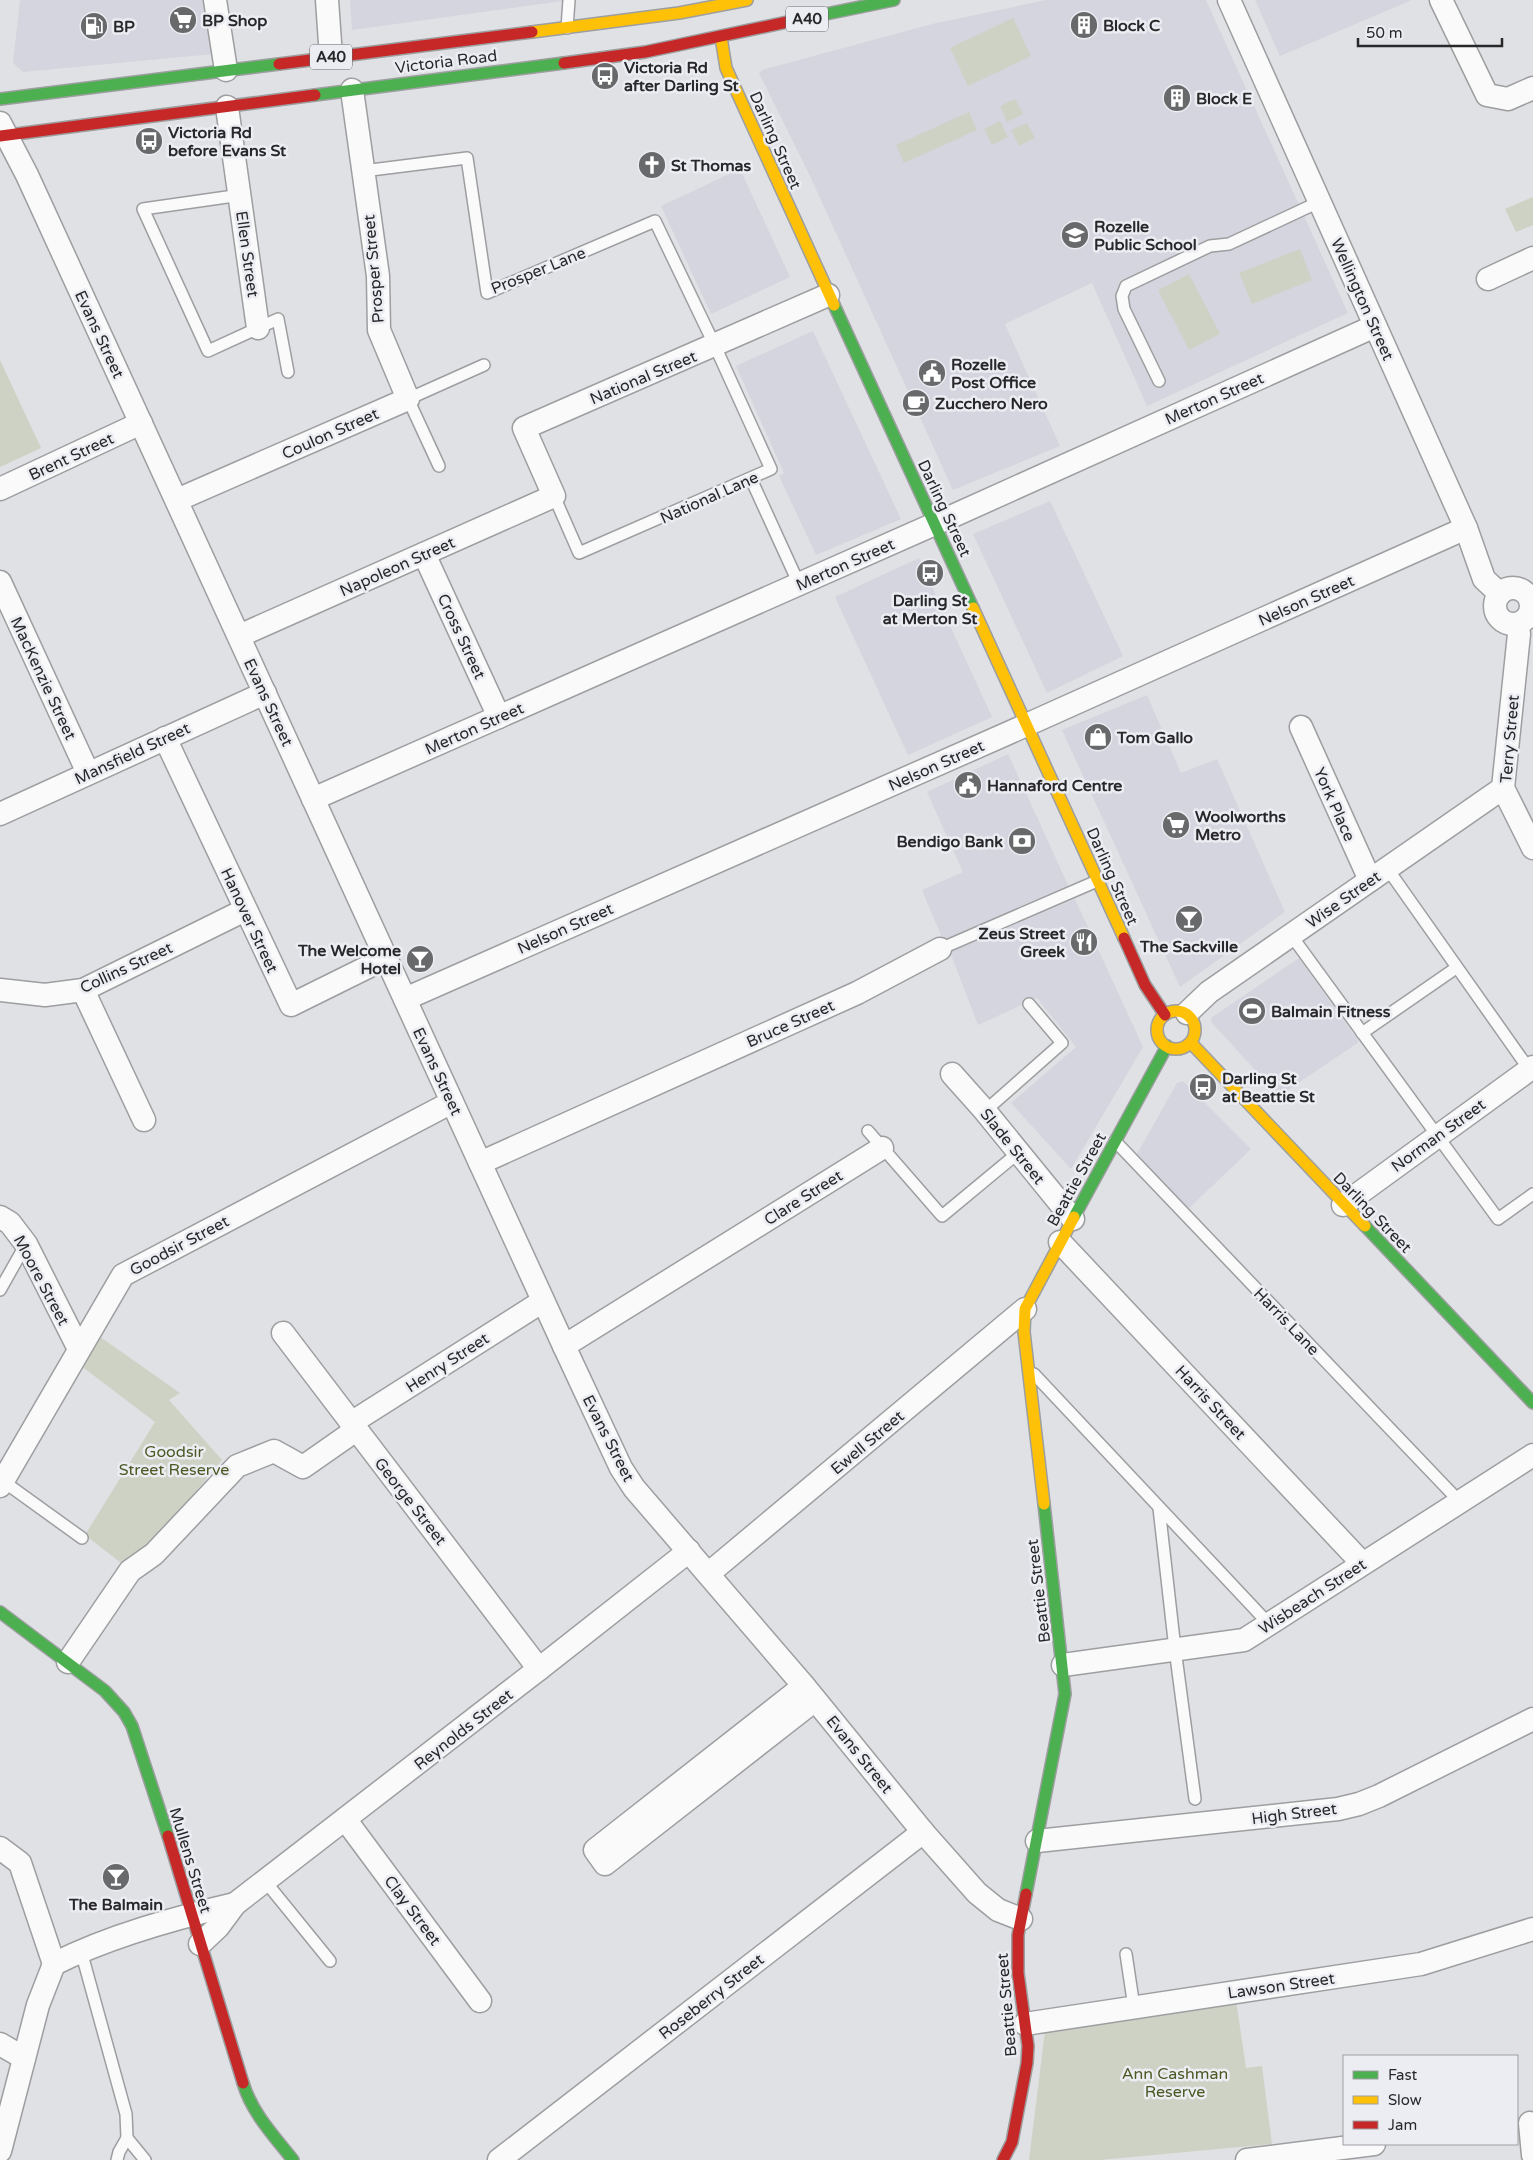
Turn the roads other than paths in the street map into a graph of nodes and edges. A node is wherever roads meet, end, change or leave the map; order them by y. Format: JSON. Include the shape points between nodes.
{"nodes":[{"id":1,"x":215,"y":0,"type":"edge"},
{"id":2,"x":327,"y":0,"type":"edge"},
{"id":3,"x":570,"y":0,"type":"edge"},
{"id":4,"x":746,"y":0,"type":"edge"},
{"id":5,"x":894,"y":0,"type":"edge"},
{"id":6,"x":1230,"y":0,"type":"edge"},
{"id":7,"x":1442,"y":0,"type":"edge"},
{"id":8,"x":718,"y":14,"type":"junction"},
{"id":9,"x":567,"y":28,"type":"junction"},
{"id":10,"x":721,"y":37,"type":"junction"},
{"id":11,"x":331,"y":57,"type":"junction"},
{"id":12,"x":226,"y":70,"type":"junction"},
{"id":13,"x":1533,"y":88,"type":"edge"},
{"id":14,"x":352,"y":90,"type":"junction"},
{"id":15,"x":0,"y":99,"type":"edge"},
{"id":16,"x":227,"y":107,"type":"junction"},
{"id":17,"x":2,"y":132,"type":"edge"},
{"id":18,"x":363,"y":171,"type":"junction"},
{"id":19,"x":240,"y":195,"type":"junction"},
{"id":20,"x":1319,"y":202,"type":"junction"},
{"id":21,"x":1533,"y":258,"type":"edge"},
{"id":22,"x":1488,"y":278,"type":"dead end"},
{"id":23,"x":828,"y":295,"type":"junction"},
{"id":24,"x":1375,"y":326,"type":"junction"},
{"id":25,"x":258,"y":328,"type":"junction"},
{"id":26,"x":716,"y":346,"type":"junction"},
{"id":27,"x":484,"y":365,"type":"dead end"},
{"id":28,"x":288,"y":372,"type":"dead end"},
{"id":29,"x":1158,"y":381,"type":"dead end"},
{"id":30,"x":408,"y":399,"type":"junction"},
{"id":31,"x":141,"y":423,"type":"junction"},
{"id":32,"x":439,"y":466,"type":"dead end"},
{"id":33,"x":751,"y":479,"type":"junction"},
{"id":34,"x":0,"y":489,"type":"edge"},
{"id":35,"x":554,"y":496,"type":"junction"},
{"id":36,"x":177,"y":500,"type":"junction"},
{"id":37,"x":935,"y":524,"type":"junction"},
{"id":38,"x":1466,"y":528,"type":"junction"},
{"id":39,"x":424,"y":554,"type":"junction"},
{"id":40,"x":0,"y":582,"type":"edge"},
{"id":41,"x":799,"y":584,"type":"junction"},
{"id":42,"x":1528,"y":586,"type":"edge"},
{"id":43,"x":1500,"y":594,"type":"junction"},
{"id":44,"x":1517,"y":625,"type":"junction"},
{"id":45,"x":239,"y":636,"type":"junction"},
{"id":46,"x":265,"y":693,"type":"junction"},
{"id":47,"x":499,"y":717,"type":"junction"},
{"id":48,"x":1027,"y":724,"type":"junction"},
{"id":49,"x":1300,"y":727,"type":"dead end"},
{"id":50,"x":165,"y":738,"type":"junction"},
{"id":51,"x":88,"y":773,"type":"junction"},
{"id":52,"x":1503,"y":788,"type":"junction"},
{"id":53,"x":313,"y":799,"type":"junction"},
{"id":54,"x":0,"y":814,"type":"edge"},
{"id":55,"x":1533,"y":848,"type":"edge"},
{"id":56,"x":1379,"y":874,"type":"junction"},
{"id":57,"x":1097,"y":881,"type":"junction"},
{"id":58,"x":245,"y":910,"type":"junction"},
{"id":59,"x":1291,"y":935,"type":"junction"},
{"id":60,"x":940,"y":949,"type":"joint"},
{"id":61,"x":386,"y":958,"type":"junction"},
{"id":62,"x":1456,"y":968,"type":"junction"},
{"id":63,"x":0,"y":990,"type":"edge"},
{"id":64,"x":83,"y":990,"type":"junction"},
{"id":65,"x":405,"y":999,"type":"junction"},
{"id":66,"x":1029,"y":1004,"type":"dead end"},
{"id":67,"x":1176,"y":1014,"type":"junction"},
{"id":68,"x":1362,"y":1033,"type":"junction"},
{"id":69,"x":1191,"y":1042,"type":"junction"},
{"id":70,"x":1167,"y":1046,"type":"junction"},
{"id":71,"x":1532,"y":1070,"type":"edge"},
{"id":72,"x":952,"y":1074,"type":"dead end"},
{"id":73,"x":452,"y":1102,"type":"junction"},
{"id":74,"x":985,"y":1111,"type":"junction"},
{"id":75,"x":144,"y":1120,"type":"dead end"},
{"id":76,"x":1436,"y":1136,"type":"junction"},
{"id":77,"x":875,"y":1140,"type":"joint"},
{"id":78,"x":1116,"y":1141,"type":"junction"},
{"id":79,"x":1018,"y":1153,"type":"junction"},
{"id":80,"x":480,"y":1163,"type":"junction"},
{"id":81,"x":1533,"y":1194,"type":"edge"},
{"id":82,"x":1343,"y":1205,"type":"junction"},
{"id":83,"x":0,"y":1217,"type":"edge"},
{"id":84,"x":1073,"y":1219,"type":"junction"},
{"id":85,"x":1060,"y":1242,"type":"junction"},
{"id":86,"x":26,"y":1244,"type":"junction"},
{"id":87,"x":0,"y":1290,"type":"edge"},
{"id":88,"x":543,"y":1301,"type":"junction"},
{"id":89,"x":1026,"y":1309,"type":"junction"},
{"id":90,"x":283,"y":1333,"type":"dead end"},
{"id":91,"x":564,"y":1346,"type":"junction"},
{"id":92,"x":79,"y":1349,"type":"junction"},
{"id":93,"x":1028,"y":1367,"type":"junction"},
{"id":94,"x":1533,"y":1403,"type":"edge"},
{"id":95,"x":353,"y":1427,"type":"junction"},
{"id":96,"x":1533,"y":1455,"type":"edge"},
{"id":97,"x":1,"y":1482,"type":"edge"},
{"id":98,"x":1459,"y":1501,"type":"junction"},
{"id":99,"x":1159,"y":1508,"type":"junction"},
{"id":100,"x":82,"y":1538,"type":"dead end"},
{"id":101,"x":689,"y":1551,"type":"junction"},
{"id":102,"x":1362,"y":1563,"type":"junction"},
{"id":103,"x":708,"y":1574,"type":"junction"},
{"id":104,"x":0,"y":1612,"type":"edge"},
{"id":105,"x":1269,"y":1624,"type":"junction"},
{"id":106,"x":1174,"y":1649,"type":"junction"},
{"id":107,"x":68,"y":1662,"type":"junction"},
{"id":108,"x":1064,"y":1665,"type":"junction"},
{"id":109,"x":539,"y":1669,"type":"junction"},
{"id":110,"x":810,"y":1693,"type":"junction"},
{"id":111,"x":1533,"y":1719,"type":"edge"},
{"id":112,"x":699,"y":1779,"type":"dead end"},
{"id":113,"x":1195,"y":1799,"type":"dead end"},
{"id":114,"x":345,"y":1820,"type":"junction"},
{"id":115,"x":923,"y":1832,"type":"junction"},
{"id":116,"x":1037,"y":1841,"type":"junction"},
{"id":117,"x":0,"y":1848,"type":"edge"},
{"id":118,"x":265,"y":1881,"type":"junction"},
{"id":119,"x":234,"y":1904,"type":"junction"},
{"id":120,"x":191,"y":1914,"type":"junction"},
{"id":121,"x":1021,"y":1918,"type":"junction"},
{"id":122,"x":1533,"y":1929,"type":"edge"},
{"id":123,"x":200,"y":1944,"type":"junction"},
{"id":124,"x":81,"y":1951,"type":"junction"},
{"id":125,"x":1126,"y":1954,"type":"dead end"},
{"id":126,"x":330,"y":1961,"type":"dead end"},
{"id":127,"x":54,"y":1964,"type":"junction"},
{"id":128,"x":480,"y":2001,"type":"dead end"},
{"id":129,"x":1134,"y":2007,"type":"junction"},
{"id":130,"x":1026,"y":2024,"type":"junction"},
{"id":131,"x":0,"y":2044,"type":"edge"},
{"id":132,"x":24,"y":2058,"type":"junction"},
{"id":133,"x":1527,"y":2124,"type":"edge"},
{"id":134,"x":127,"y":2138,"type":"junction"},
{"id":135,"x":1369,"y":2145,"type":"edge"},
{"id":136,"x":0,"y":2151,"type":"edge"},
{"id":137,"x":1533,"y":2155,"type":"edge"},
{"id":138,"x":1315,"y":2156,"type":"edge"},
{"id":139,"x":117,"y":2160,"type":"edge"},
{"id":140,"x":145,"y":2160,"type":"edge"},
{"id":141,"x":293,"y":2160,"type":"edge"},
{"id":142,"x":499,"y":2160,"type":"edge"},
{"id":143,"x":1003,"y":2160,"type":"edge"},
{"id":144,"x":1247,"y":2160,"type":"edge"}],
"edges":[{"from":1,"to":12,"type":"street"},
{"from":2,"to":11,"type":"street"},
{"from":3,"to":9,"type":"lane"},
{"from":4,"to":8,"type":"main road","name":"Victoria Road","number":"A40"},
{"from":5,"to":10,"type":"main road","name":"Victoria Road","number":"A40"},
{"from":6,"to":20,"type":"street","name":"Wellington Street"},
{"from":7,"to":13,"type":"street","via":[[1487,96],[1508,99]]},
{"from":8,"to":9,"type":"main road","name":"Victoria Road","number":"A40"},
{"from":8,"to":10,"type":"main road","name":"Darling Street"},
{"from":9,"to":11,"type":"main road","name":"Victoria Road","number":"A40"},
{"from":10,"to":14,"type":"main road","name":"Victoria Road","number":"A40","via":[[645,52]]},
{"from":10,"to":23,"type":"main road","name":"Darling Street","via":[[726,68]]},
{"from":11,"to":12,"type":"main road","name":"Victoria Road","number":"A40"},
{"from":12,"to":15,"type":"main road","name":"Victoria Road","number":"A40"},
{"from":14,"to":16,"type":"main road","name":"Victoria Road","number":"A40"},
{"from":14,"to":18,"type":"street","name":"Prosper Street"},
{"from":16,"to":17,"type":"main road","name":"Victoria Road","number":"A40"},
{"from":16,"to":19,"type":"street","name":"Ellen Street"},
{"from":17,"to":31,"type":"street","name":"Evans Street","via":[[24,167]]},
{"from":18,"to":26,"type":"lane","name":"Prosper Lane","via":[[467,158],[486,294],[655,221]]},
{"from":18,"to":30,"type":"street","name":"Prosper Street","via":[[378,276],[379,330]]},
{"from":19,"to":25,"type":"street","name":"Ellen Street"},
{"from":19,"to":25,"type":"lane","via":[[144,209],[208,351]]},
{"from":20,"to":24,"type":"street","name":"Wellington Street"},
{"from":20,"to":29,"type":"lane","via":[[1230,244],[1210,246],[1126,286],[1122,296],[1124,309]]},
{"from":21,"to":22,"type":"street"},
{"from":23,"to":26,"type":"street","name":"National Street"},
{"from":23,"to":37,"type":"main road","name":"Darling Street"},
{"from":24,"to":37,"type":"street","name":"Merton Street"},
{"from":24,"to":38,"type":"street","name":"Wellington Street"},
{"from":25,"to":28,"type":"lane","via":[[278,320]]},
{"from":26,"to":33,"type":"lane","name":"National Lane","via":[[771,469]]},
{"from":26,"to":35,"type":"street","name":"National Street","via":[[524,428]]},
{"from":27,"to":30,"type":"lane","name":"Coulon Street"},
{"from":30,"to":32,"type":"lane","name":"Prosper Street"},
{"from":30,"to":36,"type":"street","name":"Coulon Street"},
{"from":31,"to":34,"type":"street","name":"Brent Street"},
{"from":31,"to":36,"type":"street","name":"Evans Street"},
{"from":33,"to":35,"type":"lane","name":"National Lane","via":[[579,553]]},
{"from":33,"to":41,"type":"lane"},
{"from":35,"to":39,"type":"street","name":"Napoleon Street"},
{"from":36,"to":45,"type":"street","name":"Evans Street"},
{"from":37,"to":41,"type":"street","name":"Merton Street"},
{"from":37,"to":48,"type":"main road","name":"Darling Street"},
{"from":38,"to":43,"type":"street","name":"Wellington Street","via":[[1484,579]]},
{"from":38,"to":48,"type":"street","name":"Nelson Street"},
{"from":39,"to":45,"type":"street","name":"Napoleon Street"},
{"from":39,"to":47,"type":"street","name":"Cross Street"},
{"from":40,"to":51,"type":"street","name":"MacKenzie Street"},
{"from":41,"to":47,"type":"street","name":"Merton Street"},
{"from":42,"to":43,"type":"street","via":[[1511,588]]},
{"from":42,"to":44,"type":"street","via":[[1531,613]]},
{"from":43,"to":44,"type":"street","via":[[1495,604],[1497,616],[1506,623]]},
{"from":44,"to":52,"type":"street","name":"Terry Street","via":[[1519,634]]},
{"from":45,"to":46,"type":"street","name":"Evans Street"},
{"from":46,"to":50,"type":"street","name":"Mansfield Street"},
{"from":46,"to":53,"type":"street","name":"Evans Street"},
{"from":47,"to":53,"type":"street","name":"Merton Street"},
{"from":48,"to":57,"type":"main road","name":"Darling Street"},
{"from":48,"to":65,"type":"street","name":"Nelson Street"},
{"from":49,"to":56,"type":"street","name":"York Place"},
{"from":50,"to":51,"type":"street","name":"Mansfield Street"},
{"from":50,"to":58,"type":"street","name":"Hanover Street"},
{"from":51,"to":54,"type":"street","name":"Mansfield Street"},
{"from":52,"to":55,"type":"street","name":"Terry Street"},
{"from":52,"to":56,"type":"street","name":"Wise Street"},
{"from":53,"to":61,"type":"street","name":"Evans Street"},
{"from":56,"to":59,"type":"street","name":"Wise Street"},
{"from":56,"to":62,"type":"lane"},
{"from":57,"to":60,"type":"lane","name":"Bruce Street"},
{"from":57,"to":67,"type":"main road","name":"Darling Street","via":[[1145,986]]},
{"from":58,"to":61,"type":"street","name":"Hanover Street","via":[[291,1005]]},
{"from":58,"to":64,"type":"street","name":"Collins Street"},
{"from":59,"to":67,"type":"street","name":"Wise Street"},
{"from":59,"to":68,"type":"lane"},
{"from":60,"to":80,"type":"street","name":"Bruce Street","via":[[858,993]]},
{"from":61,"to":65,"type":"street","name":"Evans Street"},
{"from":62,"to":68,"type":"lane"},
{"from":62,"to":71,"type":"lane"},
{"from":63,"to":64,"type":"street","name":"Collins Street","via":[[45,995]]},
{"from":64,"to":75,"type":"street"},
{"from":65,"to":73,"type":"street","name":"Evans Street"},
{"from":66,"to":74,"type":"lane","via":[[1062,1043]]},
{"from":67,"to":69,"type":"main road","via":[[1191,1017],[1195,1027]]},
{"from":67,"to":70,"type":"main road","via":[[1158,1025],[1157,1031]]},
{"from":68,"to":76,"type":"lane"},
{"from":69,"to":70,"type":"main road","via":[[1179,1049]]},
{"from":69,"to":82,"type":"main road","name":"Darling Street"},
{"from":70,"to":78,"type":"main road","name":"Beattie Street"},
{"from":71,"to":76,"type":"street","name":"Norman Street"},
{"from":72,"to":74,"type":"street","name":"Slade Street"},
{"from":73,"to":80,"type":"street","name":"Evans Street"},
{"from":73,"to":92,"type":"street","name":"Goodsir Street","via":[[122,1275]]},
{"from":74,"to":79,"type":"street","name":"Slade Street"},
{"from":76,"to":81,"type":"lane","via":[[1498,1219]]},
{"from":76,"to":82,"type":"street","name":"Norman Street"},
{"from":77,"to":79,"type":"lane","name":"Clare Street","via":[[942,1216]]},
{"from":77,"to":91,"type":"street","name":"Clare Street"},
{"from":78,"to":84,"type":"main road","name":"Beattie Street"},
{"from":78,"to":98,"type":"lane","name":"Harris Lane"},
{"from":79,"to":84,"type":"street","name":"Slade Street"},
{"from":80,"to":88,"type":"street","name":"Evans Street"},
{"from":82,"to":94,"type":"main road","name":"Darling Street"},
{"from":83,"to":86,"type":"street","name":"Moore Street","via":[[10,1223]]},
{"from":84,"to":85,"type":"main road","name":"Beattie Street"},
{"from":85,"to":89,"type":"main road","name":"Beattie Street"},
{"from":85,"to":102,"type":"street","name":"Harris Street"},
{"from":86,"to":87,"type":"lane"},
{"from":86,"to":92,"type":"street","name":"Moore Street"},
{"from":88,"to":91,"type":"street","name":"Evans Street"},
{"from":88,"to":95,"type":"street","name":"Henry Street"},
{"from":89,"to":93,"type":"main road","name":"Beattie Street","via":[[1024,1332]]},
{"from":89,"to":103,"type":"street","name":"Ewell Street"},
{"from":90,"to":95,"type":"street","name":"George Street"},
{"from":91,"to":101,"type":"street","name":"Evans Street","via":[[621,1468],[634,1488]]},
{"from":92,"to":97,"type":"street","name":"Goodsir Street"},
{"from":93,"to":99,"type":"lane"},
{"from":93,"to":108,"type":"main road","name":"Beattie Street"},
{"from":95,"to":107,"type":"street","name":"Henry Street","via":[[303,1467],[274,1451],[237,1466],[154,1554],[130,1571]]},
{"from":95,"to":109,"type":"street","name":"George Street"},
{"from":96,"to":98,"type":"street","name":"Wisbeach Street"},
{"from":97,"to":100,"type":"lane"},
{"from":98,"to":102,"type":"street","name":"Wisbeach Street"},
{"from":99,"to":105,"type":"lane"},
{"from":99,"to":106,"type":"lane"},
{"from":101,"to":103,"type":"street","name":"Evans Street"},
{"from":101,"to":109,"type":"street","name":"Reynolds Street"},
{"from":102,"to":105,"type":"street","name":"Wisbeach Street"},
{"from":103,"to":110,"type":"street","name":"Evans Street"},
{"from":104,"to":107,"type":"main road","name":"Mullens Street"},
{"from":105,"to":106,"type":"street","name":"Wisbeach Street","via":[[1244,1640]]},
{"from":106,"to":108,"type":"street","name":"Wisbeach Street"},
{"from":106,"to":113,"type":"lane"},
{"from":107,"to":120,"type":"main road","name":"Mullens Street","via":[[105,1691],[132,1726]]},
{"from":108,"to":116,"type":"main road","name":"Beattie Street","via":[[1063,1708]]},
{"from":109,"to":114,"type":"street","name":"Reynolds Street"},
{"from":110,"to":112,"type":"street"},
{"from":110,"to":115,"type":"street","name":"Evans Street"},
{"from":111,"to":116,"type":"street","name":"High Street","via":[[1359,1804],[1338,1809]]},
{"from":114,"to":118,"type":"street","name":"Reynolds Street"},
{"from":114,"to":128,"type":"street","name":"Clay Street"},
{"from":115,"to":121,"type":"street","name":"Evans Street","via":[[984,1901]]},
{"from":115,"to":142,"type":"street","name":"Roseberry Street"},
{"from":116,"to":121,"type":"main road","name":"Beattie Street"},
{"from":117,"to":127,"type":"street","via":[[20,1863]]},
{"from":118,"to":119,"type":"street","name":"Reynolds Street"},
{"from":118,"to":126,"type":"lane"},
{"from":119,"to":120,"type":"street","name":"Reynolds Street"},
{"from":119,"to":123,"type":"street","name":"Reynolds Street","via":[[218,1927]]},
{"from":120,"to":123,"type":"main road","name":"Mullens Street"},
{"from":120,"to":124,"type":"street","name":"Reynolds Street"},
{"from":121,"to":130,"type":"main road","name":"Beattie Street","via":[[1017,1954]]},
{"from":122,"to":129,"type":"street","name":"Lawson Street","via":[[1422,1964]]},
{"from":123,"to":141,"type":"main road","name":"Mullens Street","via":[[248,2099]]},
{"from":124,"to":127,"type":"street","name":"Reynolds Street"},
{"from":124,"to":134,"type":"lane","via":[[126,2114]]},
{"from":125,"to":129,"type":"lane"},
{"from":127,"to":132,"type":"street"},
{"from":129,"to":130,"type":"street","name":"Lawson Street"},
{"from":130,"to":143,"type":"main road","name":"Beattie Street","via":[[1028,2046],[1024,2081],[1012,2142]]},
{"from":131,"to":132,"type":"street"},
{"from":132,"to":136,"type":"street"},
{"from":133,"to":137,"type":"street"},
{"from":134,"to":139,"type":"lane"},
{"from":134,"to":140,"type":"lane"},
{"from":135,"to":138,"type":"street"},
{"from":138,"to":144,"type":"street"}]}
